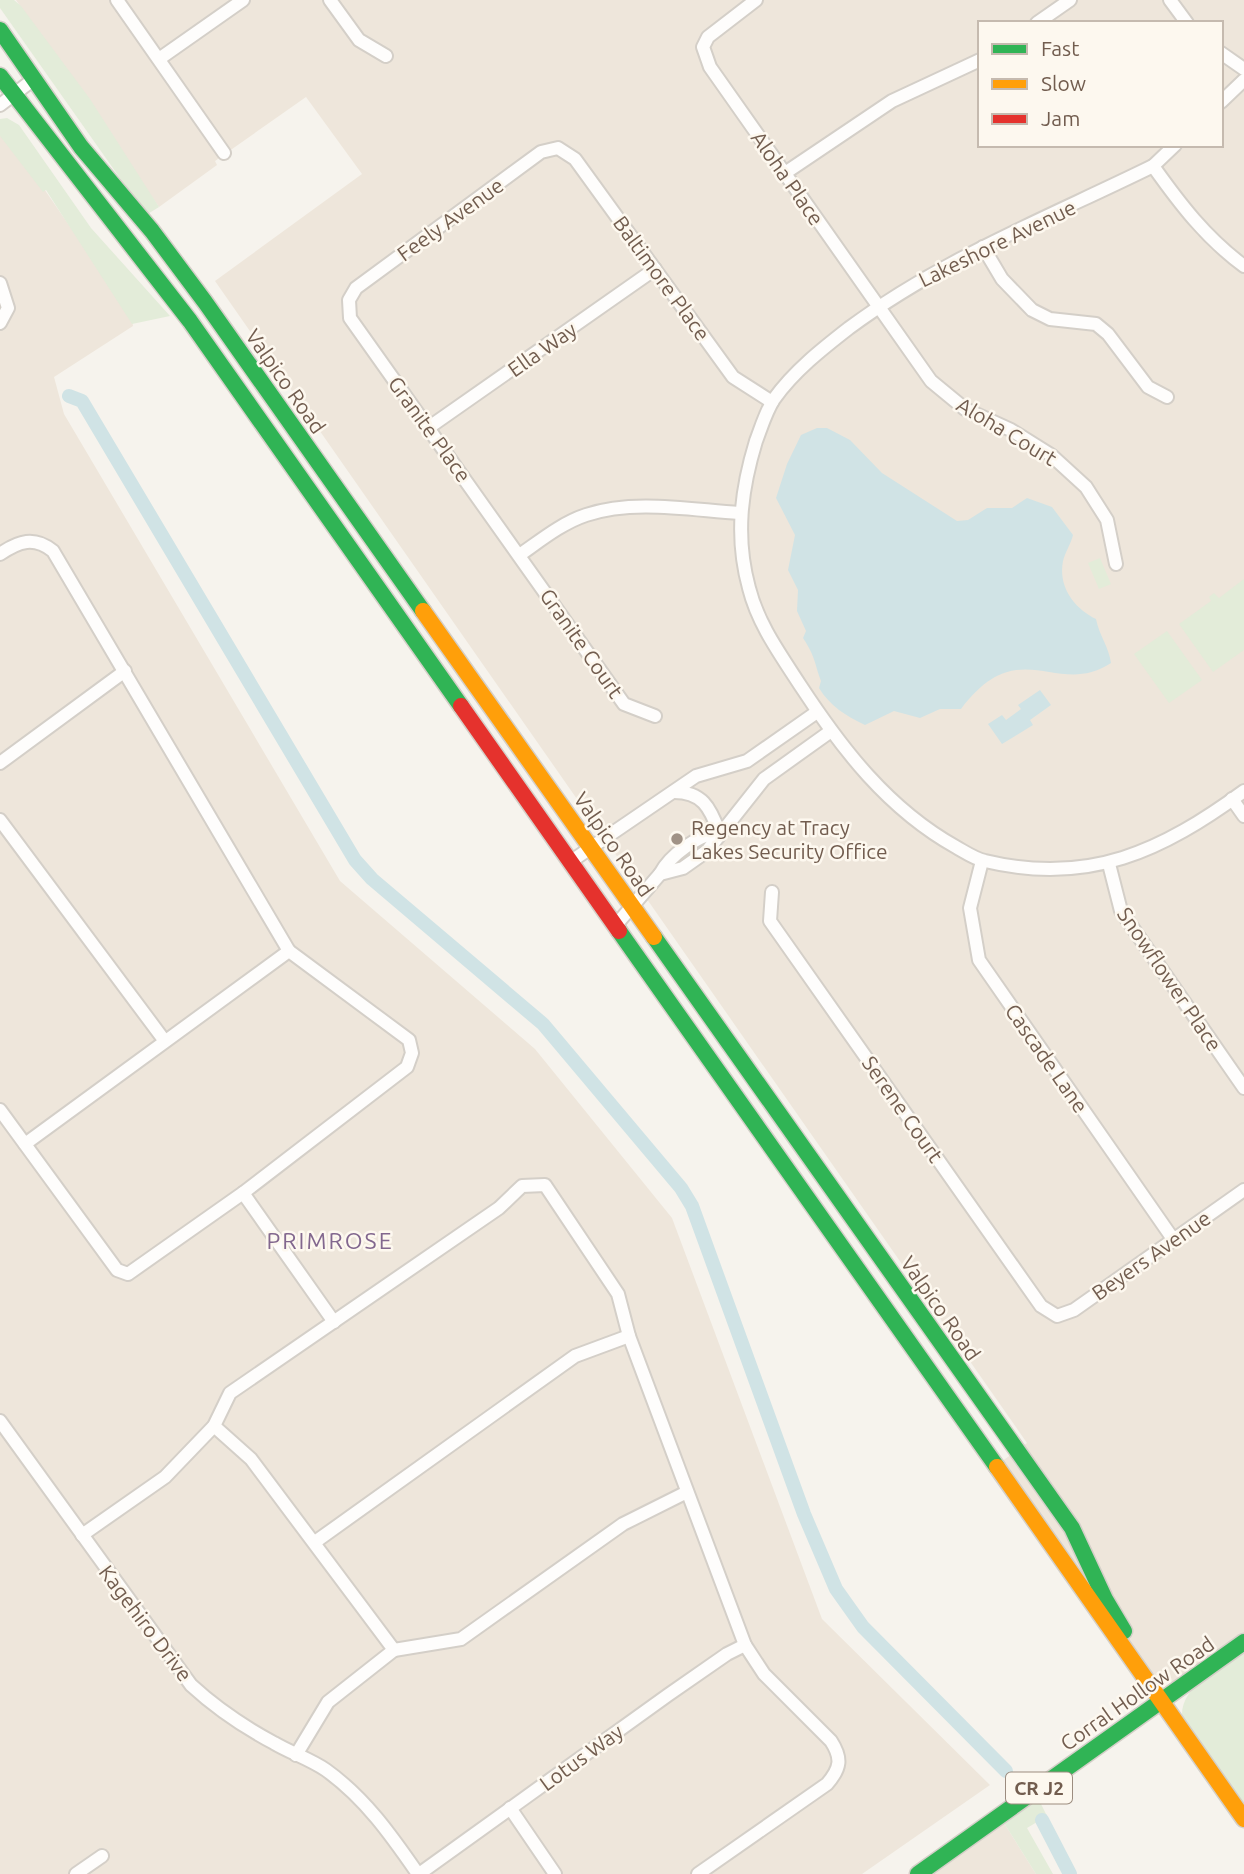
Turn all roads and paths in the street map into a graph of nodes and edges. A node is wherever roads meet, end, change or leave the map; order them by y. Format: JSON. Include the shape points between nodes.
{"nodes":[{"id":1,"x":117,"y":0,"type":"edge"},
{"id":2,"x":243,"y":0,"type":"edge"},
{"id":3,"x":330,"y":0,"type":"edge"},
{"id":4,"x":756,"y":0,"type":"edge"},
{"id":5,"x":1070,"y":0,"type":"edge"},
{"id":6,"x":1170,"y":0,"type":"edge"},
{"id":7,"x":1040,"y":21,"type":"edge"},
{"id":8,"x":1186,"y":21,"type":"edge"},
{"id":9,"x":0,"y":30,"type":"edge"},
{"id":10,"x":1223,"y":54,"type":"edge"},
{"id":11,"x":386,"y":57,"type":"dead end"},
{"id":12,"x":159,"y":59,"type":"junction"},
{"id":13,"x":978,"y":61,"type":"edge"},
{"id":14,"x":1244,"y":69,"type":"edge"},
{"id":15,"x":32,"y":75,"type":"junction"},
{"id":16,"x":1244,"y":80,"type":"edge"},
{"id":17,"x":5,"y":86,"type":"edge"},
{"id":18,"x":1223,"y":100,"type":"edge"},
{"id":19,"x":0,"y":105,"type":"edge"},
{"id":20,"x":1173,"y":147,"type":"edge"},
{"id":21,"x":558,"y":148,"type":"joint"},
{"id":22,"x":224,"y":153,"type":"dead end"},
{"id":23,"x":1153,"y":166,"type":"junction"},
{"id":24,"x":785,"y":173,"type":"junction"},
{"id":25,"x":983,"y":247,"type":"junction"},
{"id":26,"x":1244,"y":266,"type":"edge"},
{"id":27,"x":655,"y":269,"type":"junction"},
{"id":28,"x":0,"y":283,"type":"edge"},
{"id":29,"x":349,"y":300,"type":"joint"},
{"id":30,"x":877,"y":308,"type":"junction"},
{"id":31,"x":0,"y":323,"type":"edge"},
{"id":32,"x":1167,"y":397,"type":"dead end"},
{"id":33,"x":772,"y":402,"type":"junction"},
{"id":34,"x":429,"y":428,"type":"junction"},
{"id":35,"x":739,"y":513,"type":"junction"},
{"id":36,"x":0,"y":554,"type":"edge"},
{"id":37,"x":520,"y":554,"type":"junction"},
{"id":38,"x":1116,"y":564,"type":"dead end"},
{"id":39,"x":125,"y":671,"type":"junction"},
{"id":40,"x":654,"y":716,"type":"dead end"},
{"id":41,"x":824,"y":722,"type":"junction"},
{"id":42,"x":0,"y":763,"type":"edge"},
{"id":43,"x":1244,"y":791,"type":"edge"},
{"id":44,"x":673,"y":792,"type":"junction"},
{"id":45,"x":1232,"y":799,"type":"junction"},
{"id":46,"x":1244,"y":816,"type":"edge"},
{"id":47,"x":0,"y":820,"type":"edge"},
{"id":48,"x":719,"y":832,"type":"junction"},
{"id":49,"x":591,"y":848,"type":"junction"},
{"id":50,"x":982,"y":861,"type":"junction"},
{"id":51,"x":570,"y":862,"type":"junction"},
{"id":52,"x":1109,"y":864,"type":"junction"},
{"id":53,"x":772,"y":892,"type":"dead end"},
{"id":54,"x":632,"y":906,"type":"junction"},
{"id":55,"x":615,"y":926,"type":"junction"},
{"id":56,"x":289,"y":951,"type":"junction"},
{"id":57,"x":164,"y":1040,"type":"junction"},
{"id":58,"x":1244,"y":1088,"type":"edge"},
{"id":59,"x":0,"y":1110,"type":"edge"},
{"id":60,"x":25,"y":1144,"type":"junction"},
{"id":61,"x":1244,"y":1190,"type":"edge"},
{"id":62,"x":243,"y":1193,"type":"junction"},
{"id":63,"x":1173,"y":1239,"type":"junction"},
{"id":64,"x":1057,"y":1316,"type":"joint"},
{"id":65,"x":334,"y":1322,"type":"junction"},
{"id":66,"x":629,"y":1336,"type":"junction"},
{"id":67,"x":0,"y":1421,"type":"edge"},
{"id":68,"x":214,"y":1426,"type":"junction"},
{"id":69,"x":687,"y":1492,"type":"junction"},
{"id":70,"x":82,"y":1535,"type":"junction"},
{"id":71,"x":315,"y":1542,"type":"junction"},
{"id":72,"x":1244,"y":1642,"type":"edge"},
{"id":73,"x":745,"y":1646,"type":"junction"},
{"id":74,"x":394,"y":1650,"type":"junction"},
{"id":75,"x":1161,"y":1701,"type":"junction"},
{"id":76,"x":296,"y":1755,"type":"junction"},
{"id":77,"x":510,"y":1808,"type":"junction"},
{"id":78,"x":1244,"y":1819,"type":"edge"},
{"id":79,"x":102,"y":1856,"type":"dead end"},
{"id":80,"x":76,"y":1874,"type":"edge"},
{"id":81,"x":419,"y":1874,"type":"edge"},
{"id":82,"x":555,"y":1874,"type":"edge"},
{"id":83,"x":698,"y":1874,"type":"edge"},
{"id":84,"x":918,"y":1874,"type":"edge"}],
"edges":[{"from":1,"to":12,"type":"street"},
{"from":2,"to":12,"type":"street"},
{"from":3,"to":11,"type":"street","via":[[359,40]]},
{"from":4,"to":24,"type":"street","name":"Aloha Place","via":[[708,37],[703,47],[710,67]]},
{"from":5,"to":7,"type":"street"},
{"from":6,"to":8,"type":"street"},
{"from":9,"to":15,"type":"main road","name":"Valpico Road"},
{"from":10,"to":14,"type":"street"},
{"from":12,"to":22,"type":"street"},
{"from":13,"to":24,"type":"street","via":[[892,101]]},
{"from":15,"to":17,"type":"street"},
{"from":15,"to":49,"type":"main road","name":"Valpico Road","via":[[81,147],[205,302]]},
{"from":16,"to":18,"type":"street"},
{"from":17,"to":19,"type":"street"},
{"from":17,"to":51,"type":"main road","name":"Valpico Road","via":[[186,314]]},
{"from":20,"to":23,"type":"street","name":"Lakeshore Avenue"},
{"from":21,"to":27,"type":"street","name":"Baltimore Place","via":[[575,159]]},
{"from":21,"to":29,"type":"street","name":"Feely Avenue","via":[[541,152],[356,288]]},
{"from":23,"to":25,"type":"street","name":"Lakeshore Avenue"},
{"from":23,"to":26,"type":"street","via":[[1217,247]]},
{"from":24,"to":30,"type":"street","name":"Aloha Place"},
{"from":25,"to":30,"type":"street","name":"Lakeshore Avenue","via":[[938,268]]},
{"from":25,"to":32,"type":"street","via":[[1002,279],[1032,310],[1050,319],[1096,324],[1148,387]]},
{"from":27,"to":33,"type":"street","name":"Baltimore Place","via":[[733,377]]},
{"from":27,"to":34,"type":"street","name":"Ella Way"},
{"from":28,"to":31,"type":"street","via":[[8,308]]},
{"from":29,"to":34,"type":"street","name":"Granite Place","via":[[350,318]]},
{"from":30,"to":33,"type":"street","name":"Lakeshore Avenue","via":[[797,371]]},
{"from":30,"to":38,"type":"street","name":"Aloha Court","via":[[931,382],[965,409],[1051,455],[1086,487],[1107,520]]},
{"from":33,"to":35,"type":"street","name":"Lakeshore Avenue","via":[[747,471]]},
{"from":34,"to":37,"type":"street","name":"Granite Place"},
{"from":35,"to":37,"type":"street","via":[[636,507],[610,510],[568,523]]},
{"from":35,"to":41,"type":"street","name":"Lakeshore Avenue","via":[[749,589],[760,621]]},
{"from":36,"to":39,"type":"street","via":[[29,540],[53,551]]},
{"from":37,"to":40,"type":"street","name":"Granite Court","via":[[624,704]]},
{"from":39,"to":42,"type":"street"},
{"from":39,"to":56,"type":"street"},
{"from":41,"to":44,"type":"street","via":[[747,761],[696,776]]},
{"from":41,"to":48,"type":"street","via":[[764,779]]},
{"from":41,"to":50,"type":"street","name":"Lakeshore Avenue","via":[[870,780],[902,811],[932,834]]},
{"from":43,"to":45,"type":"street"},
{"from":44,"to":48,"type":"street","via":[[699,796],[709,806]]},
{"from":44,"to":49,"type":"street"},
{"from":45,"to":46,"type":"street"},
{"from":45,"to":52,"type":"street","via":[[1152,849]]},
{"from":47,"to":57,"type":"street"},
{"from":48,"to":54,"type":"street","via":[[699,857],[660,874]]},
{"from":49,"to":51,"type":"street"},
{"from":49,"to":54,"type":"main road","name":"Valpico Road"},
{"from":50,"to":52,"type":"street","via":[[1068,868]]},
{"from":50,"to":63,"type":"street","name":"Cascade Lane","via":[[970,908],[979,960]]},
{"from":51,"to":55,"type":"main road","name":"Valpico Road"},
{"from":52,"to":58,"type":"street","name":"Snowflower Place","via":[[1121,911]]},
{"from":53,"to":64,"type":"street","name":"Serene Court","via":[[770,921],[1041,1306]]},
{"from":54,"to":55,"type":"street"},
{"from":54,"to":75,"type":"main road","name":"Valpico Road","via":[[1072,1528],[1105,1599],[1159,1682]]},
{"from":55,"to":75,"type":"main road","name":"Valpico Road"},
{"from":56,"to":57,"type":"street"},
{"from":56,"to":62,"type":"street","via":[[409,1040],[412,1053],[407,1067]]},
{"from":57,"to":60,"type":"street"},
{"from":59,"to":60,"type":"street"},
{"from":60,"to":62,"type":"street","via":[[117,1270],[128,1274]]},
{"from":61,"to":63,"type":"street","name":"Beyers Avenue"},
{"from":62,"to":65,"type":"street"},
{"from":63,"to":64,"type":"street","name":"Beyers Avenue","via":[[1074,1310]]},
{"from":65,"to":66,"type":"street","via":[[499,1208],[522,1186],[545,1185],[618,1294]]},
{"from":65,"to":68,"type":"street","via":[[230,1393]]},
{"from":66,"to":69,"type":"street"},
{"from":66,"to":71,"type":"street","via":[[575,1356]]},
{"from":67,"to":70,"type":"street","name":"Kagehiro Drive"},
{"from":68,"to":70,"type":"street","via":[[165,1477]]},
{"from":68,"to":71,"type":"street","via":[[251,1459]]},
{"from":69,"to":73,"type":"street"},
{"from":69,"to":74,"type":"street","via":[[624,1524],[461,1639]]},
{"from":70,"to":76,"type":"street","name":"Kagehiro Drive","via":[[191,1685],[217,1708]]},
{"from":71,"to":74,"type":"street"},
{"from":72,"to":75,"type":"main road","name":"Corral Hollow Road","number":"CR J2"},
{"from":73,"to":77,"type":"street","name":"Lotus Way","via":[[698,1674]]},
{"from":73,"to":83,"type":"street","via":[[764,1674],[831,1741],[840,1762],[827,1784]]},
{"from":74,"to":76,"type":"street","via":[[328,1702]]},
{"from":75,"to":78,"type":"main road","name":"Valpico Road"},
{"from":75,"to":84,"type":"main road","name":"Corral Hollow Road","number":"CR J2"},
{"from":76,"to":81,"type":"street","name":"Kagehiro Drive","via":[[350,1788]]},
{"from":77,"to":81,"type":"street","name":"Lotus Way"},
{"from":77,"to":82,"type":"street"},
{"from":79,"to":80,"type":"street"}]}
